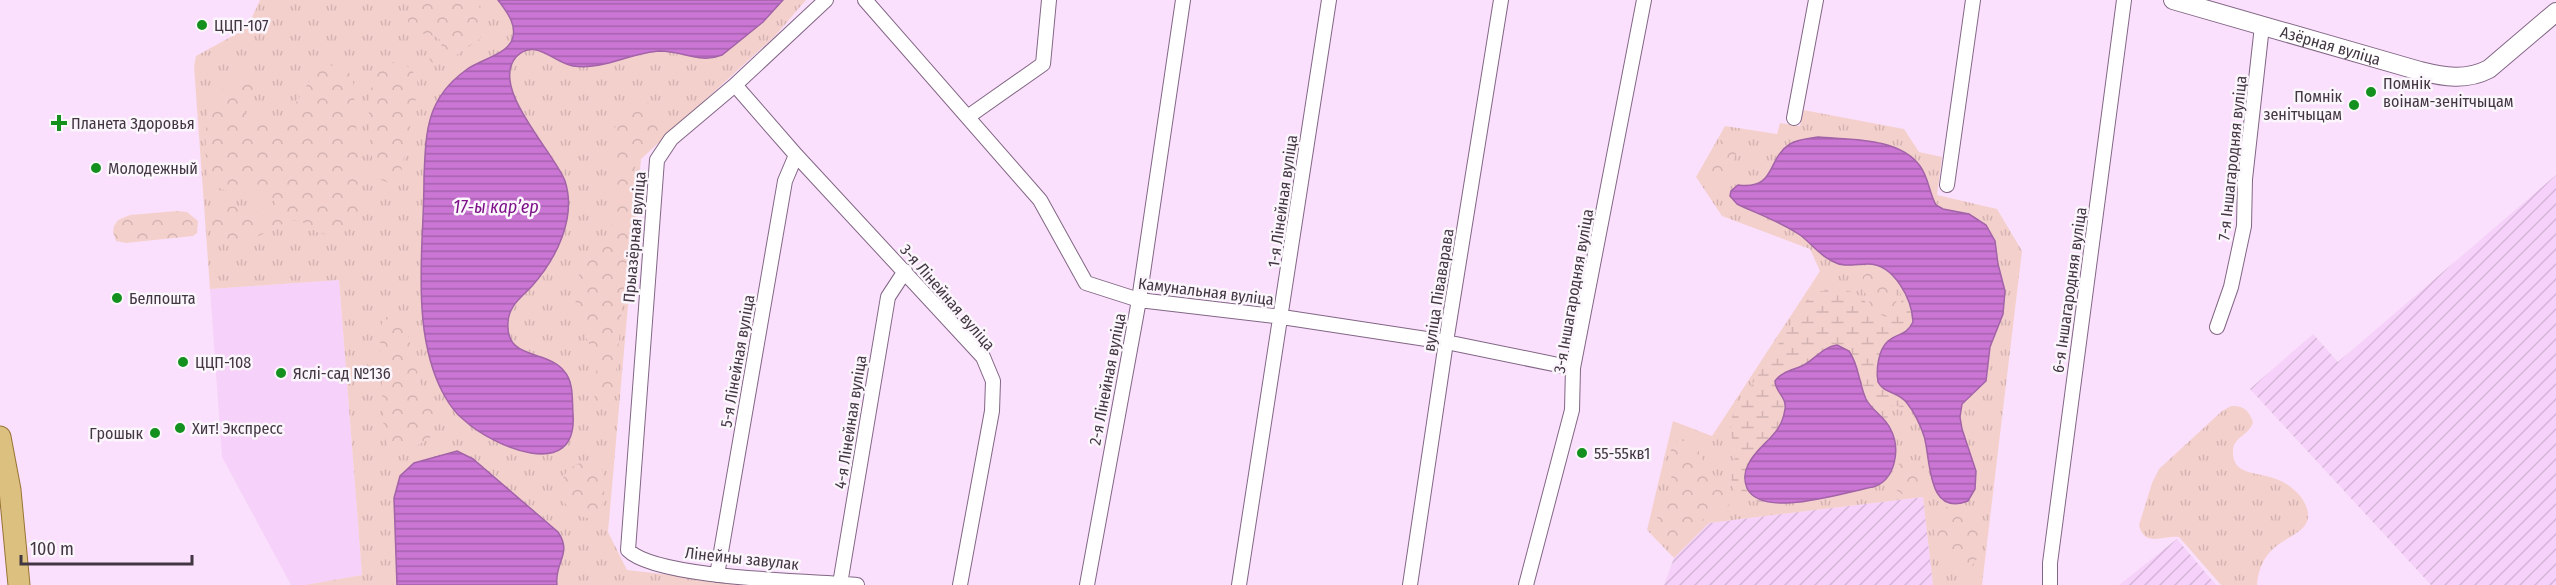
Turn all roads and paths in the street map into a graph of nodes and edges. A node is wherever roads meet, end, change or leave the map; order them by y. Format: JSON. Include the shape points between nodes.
{"nodes":[{"id":1,"x":826,"y":0,"type":"edge"},
{"id":2,"x":865,"y":0,"type":"edge"},
{"id":3,"x":1049,"y":0,"type":"edge"},
{"id":4,"x":1183,"y":0,"type":"edge"},
{"id":5,"x":1329,"y":0,"type":"edge"},
{"id":6,"x":1501,"y":0,"type":"edge"},
{"id":7,"x":1644,"y":0,"type":"edge"},
{"id":8,"x":1816,"y":0,"type":"edge"},
{"id":9,"x":1973,"y":0,"type":"edge"},
{"id":10,"x":2124,"y":0,"type":"edge"},
{"id":11,"x":2173,"y":0,"type":"edge"},
{"id":12,"x":2556,"y":12,"type":"edge"},
{"id":13,"x":2262,"y":26,"type":"junction"},
{"id":14,"x":735,"y":85,"type":"junction"},
{"id":15,"x":969,"y":116,"type":"junction"},
{"id":16,"x":1794,"y":118,"type":"dead end"},
{"id":17,"x":796,"y":155,"type":"junction"},
{"id":18,"x":1947,"y":185,"type":"dead end"},
{"id":19,"x":905,"y":271,"type":"junction"},
{"id":20,"x":1139,"y":300,"type":"junction"},
{"id":21,"x":1282,"y":317,"type":"junction"},
{"id":22,"x":2217,"y":327,"type":"dead end"},
{"id":23,"x":1446,"y":342,"type":"junction"},
{"id":24,"x":1573,"y":368,"type":"junction"},
{"id":25,"x":0,"y":437,"type":"edge"},
{"id":26,"x":5,"y":491,"type":"edge"},
{"id":27,"x":628,"y":550,"type":"joint"},
{"id":28,"x":717,"y":575,"type":"junction"},
{"id":29,"x":840,"y":584,"type":"edge"},
{"id":30,"x":19,"y":585,"type":"edge"},
{"id":31,"x":857,"y":585,"type":"edge"},
{"id":32,"x":960,"y":585,"type":"edge"},
{"id":33,"x":1087,"y":585,"type":"edge"},
{"id":34,"x":1239,"y":585,"type":"edge"},
{"id":35,"x":1410,"y":585,"type":"edge"},
{"id":36,"x":1526,"y":585,"type":"edge"},
{"id":37,"x":2050,"y":585,"type":"edge"}],
"edges":[{"from":1,"to":14,"type":"street","name":"Прыазёрная вуліца"},
{"from":2,"to":15,"type":"street","name":"Камунальная вуліца"},
{"from":3,"to":15,"type":"street","via":[[1044,64]]},
{"from":4,"to":20,"type":"street","name":"2-я Лінейная вуліца"},
{"from":5,"to":21,"type":"street","name":"1-я Лінейная вуліца"},
{"from":6,"to":23,"type":"street","name":"вуліца Піваварава"},
{"from":7,"to":24,"type":"street","name":"3-я Іншагародняя вуліца"},
{"from":8,"to":16,"type":"street"},
{"from":9,"to":18,"type":"street"},
{"from":10,"to":37,"type":"street","name":"6-я Іншагародняя вуліца"},
{"from":11,"to":13,"type":"street","name":"Азёрная вуліца"},
{"from":12,"to":13,"type":"street","name":"Азёрная вуліца","via":[[2489,69],[2462,77],[2445,77]]},
{"from":13,"to":22,"type":"street","name":"7-я Іншагародняя вуліца","via":[[2245,179],[2244,226],[2231,287]]},
{"from":14,"to":17,"type":"street","name":"3-я Лінейная вуліца"},
{"from":14,"to":27,"type":"street","name":"Прыазёрная вуліца","via":[[671,139],[657,160]]},
{"from":15,"to":20,"type":"street","name":"Камунальная вуліца","via":[[1040,200],[1086,283]]},
{"from":17,"to":19,"type":"street","name":"3-я Лінейная вуліца"},
{"from":17,"to":28,"type":"street","name":"5-я Лінейная вуліца","via":[[785,181]]},
{"from":19,"to":29,"type":"street","name":"4-я Лінейная вуліца","via":[[888,297]]},
{"from":19,"to":32,"type":"street","name":"3-я Лінейная вуліца","via":[[983,357],[993,381],[992,411]]},
{"from":20,"to":21,"type":"street","name":"Камунальная вуліца"},
{"from":20,"to":33,"type":"street","name":"2-я Лінейная вуліца"},
{"from":21,"to":23,"type":"street","name":"Камунальная вуліца"},
{"from":21,"to":34,"type":"street","name":"1-я Лінейная вуліца"},
{"from":23,"to":24,"type":"street","name":"Камунальная вуліца"},
{"from":23,"to":35,"type":"street","name":"вуліца Піваварава"},
{"from":24,"to":36,"type":"street","name":"3-я Іншагародняя вуліца","via":[[1572,410]]},
{"from":25,"to":26,"type":"main road"},
{"from":26,"to":30,"type":"main road"},
{"from":27,"to":28,"type":"street","name":"Лінейны завулак","via":[[657,564]]},
{"from":28,"to":29,"type":"street","name":"Лінейны завулак"},
{"from":29,"to":31,"type":"street","name":"Лінейны завулак"}]}
